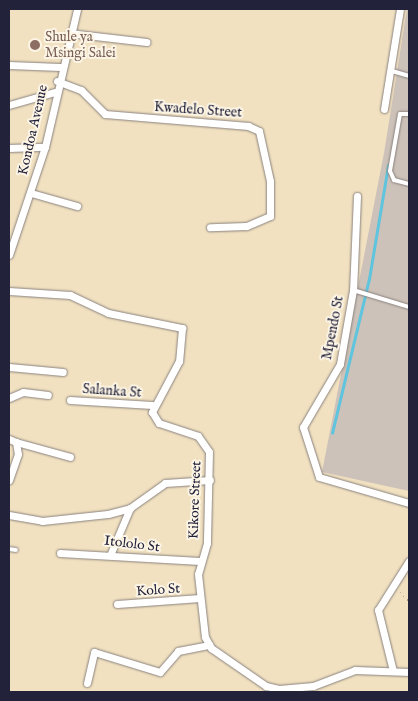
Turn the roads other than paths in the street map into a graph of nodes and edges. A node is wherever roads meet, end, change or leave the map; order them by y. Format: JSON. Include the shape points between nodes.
{"nodes":[{"id":1,"x":77,"y":9,"type":"edge"},
{"id":2,"x":400,"y":9,"type":"edge"},
{"id":3,"x":69,"y":33,"type":"junction"},
{"id":4,"x":146,"y":42,"type":"dead end"},
{"id":5,"x":9,"y":65,"type":"edge"},
{"id":6,"x":60,"y":67,"type":"junction"},
{"id":7,"x":392,"y":71,"type":"junction"},
{"id":8,"x":409,"y":76,"type":"edge"},
{"id":9,"x":57,"y":81,"type":"junction"},
{"id":10,"x":55,"y":92,"type":"junction"},
{"id":11,"x":9,"y":105,"type":"edge"},
{"id":12,"x":384,"y":109,"type":"dead end"},
{"id":13,"x":409,"y":114,"type":"edge"},
{"id":14,"x":45,"y":147,"type":"junction"},
{"id":15,"x":9,"y":148,"type":"edge"},
{"id":16,"x":409,"y":184,"type":"edge"},
{"id":17,"x":31,"y":193,"type":"junction"},
{"id":18,"x":357,"y":196,"type":"dead end"},
{"id":19,"x":77,"y":206,"type":"dead end"},
{"id":20,"x":210,"y":226,"type":"dead end"},
{"id":21,"x":12,"y":232,"type":"edge"},
{"id":22,"x":9,"y":255,"type":"edge"},
{"id":23,"x":353,"y":290,"type":"junction"},
{"id":24,"x":9,"y":291,"type":"edge"},
{"id":25,"x":409,"y":307,"type":"edge"},
{"id":26,"x":9,"y":367,"type":"edge"},
{"id":27,"x":63,"y":372,"type":"dead end"},
{"id":28,"x":48,"y":395,"type":"dead end"},
{"id":29,"x":9,"y":398,"type":"edge"},
{"id":30,"x":70,"y":400,"type":"dead end"},
{"id":31,"x":152,"y":406,"type":"junction"},
{"id":32,"x":12,"y":440,"type":"edge"},
{"id":33,"x":70,"y":457,"type":"dead end"},
{"id":34,"x":9,"y":480,"type":"edge"},
{"id":35,"x":210,"y":480,"type":"junction"},
{"id":36,"x":409,"y":503,"type":"edge"},
{"id":37,"x":130,"y":508,"type":"junction"},
{"id":38,"x":9,"y":515,"type":"edge"},
{"id":39,"x":9,"y":549,"type":"edge"},
{"id":40,"x":16,"y":550,"type":"dead end"},
{"id":41,"x":60,"y":553,"type":"dead end"},
{"id":42,"x":111,"y":553,"type":"junction"},
{"id":43,"x":200,"y":561,"type":"junction"},
{"id":44,"x":409,"y":561,"type":"edge"},
{"id":45,"x":200,"y":598,"type":"junction"},
{"id":46,"x":117,"y":604,"type":"dead end"},
{"id":47,"x":209,"y":645,"type":"junction"},
{"id":48,"x":394,"y":671,"type":"junction"},
{"id":49,"x":409,"y":672,"type":"edge"},
{"id":50,"x":87,"y":683,"type":"dead end"}],
"edges":[{"from":1,"to":3,"type":"street","name":"Kondoa Avenue"},
{"from":2,"to":7,"type":"street"},
{"from":3,"to":4,"type":"street"},
{"from":3,"to":6,"type":"street","name":"Kondoa Avenue"},
{"from":5,"to":6,"type":"street"},
{"from":6,"to":9,"type":"street","name":"Kondoa Avenue"},
{"from":7,"to":8,"type":"lane"},
{"from":7,"to":12,"type":"street"},
{"from":9,"to":10,"type":"street","name":"Kondoa Avenue"},
{"from":9,"to":20,"type":"street","name":"Kwadelo Street","via":[[81,90],[105,114],[248,126],[259,131],[270,181],[270,216],[246,226]]},
{"from":10,"to":11,"type":"street"},
{"from":10,"to":14,"type":"street","name":"Kondoa Avenue"},
{"from":13,"to":16,"type":"lane","via":[[400,114],[390,171],[394,180]]},
{"from":14,"to":15,"type":"street"},
{"from":14,"to":17,"type":"street","name":"Kondoa Avenue"},
{"from":17,"to":19,"type":"street"},
{"from":17,"to":21,"type":"street","name":"Kondoa Avenue"},
{"from":18,"to":23,"type":"street","name":"Mpendo St"},
{"from":21,"to":22,"type":"street","name":"Kondoa Avenue"},
{"from":23,"to":25,"type":"lane"},
{"from":23,"to":36,"type":"street","name":"Mpendo St","via":[[340,364],[302,426],[319,477],[335,486]]},
{"from":24,"to":31,"type":"street","via":[[70,295],[108,313],[182,328],[179,361]]},
{"from":26,"to":27,"type":"street"},
{"from":28,"to":29,"type":"street","via":[[23,392]]},
{"from":30,"to":31,"type":"street","name":"Salanka St"},
{"from":31,"to":35,"type":"street","name":"Kikore Street","via":[[156,421],[187,430],[205,442]]},
{"from":32,"to":33,"type":"street"},
{"from":32,"to":34,"type":"street","via":[[18,461]]},
{"from":35,"to":37,"type":"street","via":[[165,483]]},
{"from":35,"to":43,"type":"street","name":"Kikore Street","via":[[207,544]]},
{"from":37,"to":38,"type":"street","via":[[48,521]]},
{"from":37,"to":42,"type":"street"},
{"from":39,"to":40,"type":"lane"},
{"from":41,"to":42,"type":"street","name":"Itololo St"},
{"from":42,"to":43,"type":"street","name":"Itololo St","via":[[138,560]]},
{"from":43,"to":45,"type":"street","name":"Kikore Street"},
{"from":44,"to":48,"type":"street","via":[[378,613]]},
{"from":45,"to":46,"type":"street","name":"Kolo St"},
{"from":45,"to":47,"type":"street","name":"Kikore Street"},
{"from":47,"to":48,"type":"street","via":[[272,688],[313,686],[349,671]]},
{"from":47,"to":50,"type":"street","via":[[178,651],[160,672],[94,652]]},
{"from":48,"to":49,"type":"street"}]}
